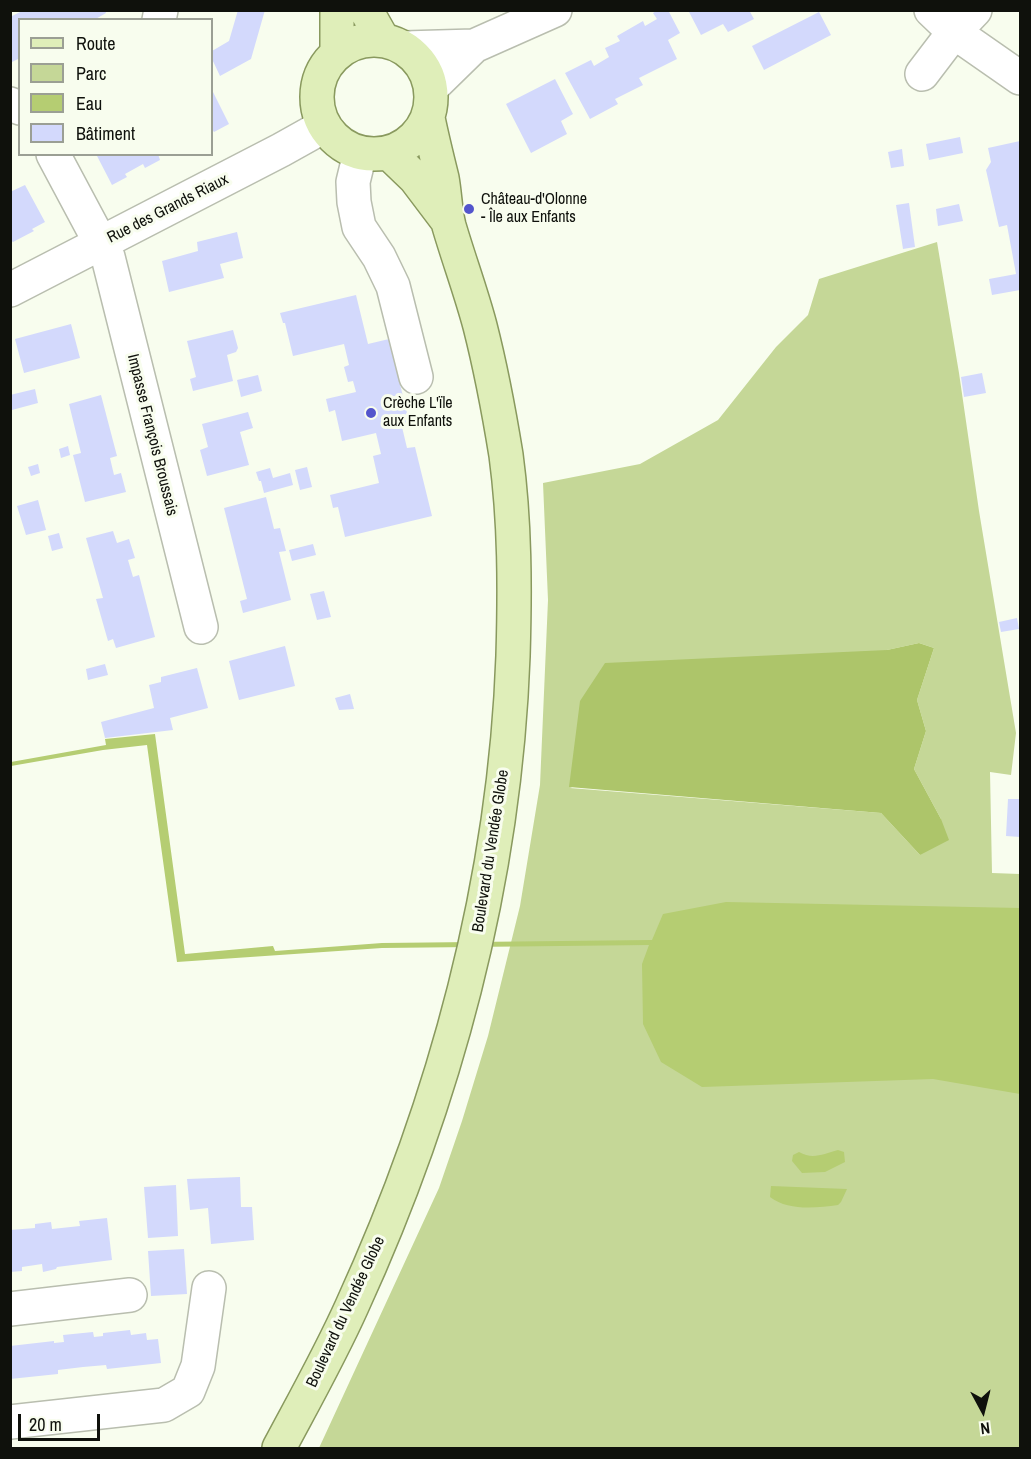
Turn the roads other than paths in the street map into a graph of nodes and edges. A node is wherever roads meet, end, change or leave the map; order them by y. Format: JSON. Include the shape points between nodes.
{"nodes":[{"id":1,"x":337,"y":10,"type":"edge"},
{"id":2,"x":366,"y":10,"type":"edge"},
{"id":3,"x":555,"y":10,"type":"edge"},
{"id":4,"x":953,"y":18,"type":"edge"},
{"id":5,"x":393,"y":44,"type":"junction"},
{"id":6,"x":474,"y":46,"type":"junction"},
{"id":7,"x":337,"y":52,"type":"junction"},
{"id":8,"x":922,"y":74,"type":"dead end"},
{"id":9,"x":1020,"y":78,"type":"edge"},
{"id":10,"x":429,"y":103,"type":"junction"},
{"id":11,"x":324,"y":126,"type":"junction"},
{"id":12,"x":375,"y":153,"type":"junction"},
{"id":13,"x":54,"y":156,"type":"edge"},
{"id":14,"x":447,"y":222,"type":"junction"},
{"id":15,"x":102,"y":243,"type":"junction"},
{"id":16,"x":10,"y":290,"type":"edge"},
{"id":17,"x":416,"y":377,"type":"dead end"},
{"id":18,"x":201,"y":627,"type":"dead end"},
{"id":19,"x":209,"y":1288,"type":"dead end"},
{"id":20,"x":130,"y":1295,"type":"dead end"},
{"id":21,"x":10,"y":1309,"type":"edge"},
{"id":22,"x":10,"y":1422,"type":"edge"},
{"id":23,"x":279,"y":1449,"type":"edge"}],
"edges":[{"from":1,"to":7,"type":"main road"},
{"from":2,"to":5,"type":"main road"},
{"from":3,"to":6,"type":"street"},
{"from":4,"to":8,"type":"street"},
{"from":4,"to":9,"type":"street"},
{"from":5,"to":6,"type":"street"},
{"from":5,"to":7,"type":"main road","via":[[367,40]]},
{"from":5,"to":10,"type":"main road","via":[[417,58],[426,72]]},
{"from":6,"to":10,"type":"street"},
{"from":7,"to":11,"type":"main road","via":[[326,64],[316,95]]},
{"from":10,"to":12,"type":"main road","via":[[419,133],[405,145]]},
{"from":10,"to":14,"type":"main road","name":"Boulevard du Vendée Globe"},
{"from":11,"to":12,"type":"main road","via":[[346,147]]},
{"from":11,"to":15,"type":"street","name":"Rue des Grands Riaux"},
{"from":12,"to":14,"type":"main road","name":"Boulevard du Vendée Globe","via":[[415,178]]},
{"from":12,"to":17,"type":"street","via":[[353,183],[354,202],[359,227],[393,286]]},
{"from":13,"to":15,"type":"street","name":"Impasse François Broussais"},
{"from":14,"to":23,"type":"main road","name":"Boulevard du Vendée Globe","via":[[487,354],[510,495],[514,623],[501,796],[470,970],[425,1124],[351,1308]]},
{"from":15,"to":16,"type":"street","name":"Rue des Grands Riaux"},
{"from":15,"to":18,"type":"street","name":"Impasse François Broussais"},
{"from":19,"to":22,"type":"street","via":[[198,1366],[188,1391],[164,1405]]},
{"from":20,"to":21,"type":"street"}]}
